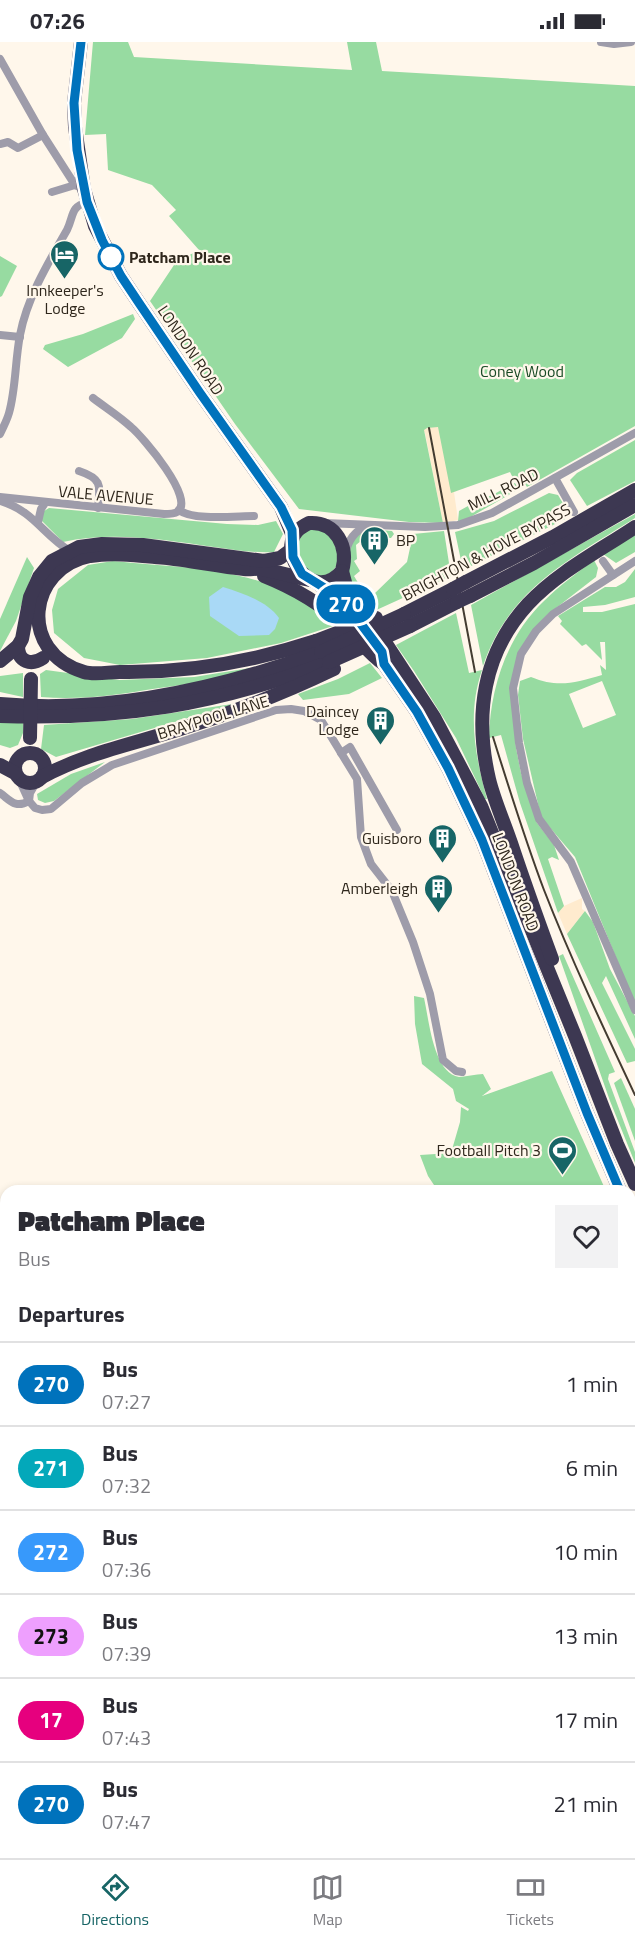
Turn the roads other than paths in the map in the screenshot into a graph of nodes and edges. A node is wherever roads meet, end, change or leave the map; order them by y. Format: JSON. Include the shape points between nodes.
{"nodes":[{"id":1,"x":81,"y":42,"type":"edge"},
{"id":2,"x":602,"y":42,"type":"edge"},
{"id":3,"x":632,"y":42,"type":"edge"},
{"id":4,"x":0,"y":59,"type":"edge"},
{"id":5,"x":43,"y":135,"type":"junction"},
{"id":6,"x":0,"y":144,"type":"edge"},
{"id":7,"x":52,"y":192,"type":"dead end"},
{"id":8,"x":82,"y":192,"type":"junction"},
{"id":9,"x":0,"y":335,"type":"edge"},
{"id":10,"x":20,"y":337,"type":"junction"},
{"id":11,"x":93,"y":398,"type":"dead end"},
{"id":12,"x":635,"y":433,"type":"edge"},
{"id":13,"x":0,"y":434,"type":"edge"},
{"id":14,"x":79,"y":471,"type":"dead end"},
{"id":15,"x":555,"y":478,"type":"junction"},
{"id":16,"x":635,"y":490,"type":"edge"},
{"id":17,"x":0,"y":499,"type":"edge"},
{"id":18,"x":45,"y":503,"type":"junction"},
{"id":19,"x":635,"y":505,"type":"edge"},
{"id":20,"x":281,"y":507,"type":"junction"},
{"id":21,"x":98,"y":508,"type":"junction"},
{"id":22,"x":179,"y":510,"type":"junction"},
{"id":23,"x":574,"y":512,"type":"dead end"},
{"id":24,"x":254,"y":516,"type":"dead end"},
{"id":25,"x":38,"y":522,"type":"junction"},
{"id":26,"x":316,"y":523,"type":"junction"},
{"id":27,"x":371,"y":525,"type":"junction"},
{"id":28,"x":635,"y":527,"type":"edge"},
{"id":29,"x":54,"y":539,"type":"junction"},
{"id":30,"x":293,"y":542,"type":"junction"},
{"id":31,"x":70,"y":551,"type":"junction"},
{"id":32,"x":345,"y":554,"type":"junction"},
{"id":33,"x":52,"y":561,"type":"junction"},
{"id":34,"x":603,"y":561,"type":"dead end"},
{"id":35,"x":635,"y":561,"type":"edge"},
{"id":36,"x":246,"y":569,"type":"junction"},
{"id":37,"x":342,"y":571,"type":"junction"},
{"id":38,"x":613,"y":575,"type":"junction"},
{"id":39,"x":313,"y":581,"type":"junction"},
{"id":40,"x":42,"y":600,"type":"junction"},
{"id":41,"x":405,"y":616,"type":"junction"},
{"id":42,"x":20,"y":647,"type":"junction"},
{"id":43,"x":43,"y":647,"type":"junction"},
{"id":44,"x":325,"y":656,"type":"junction"},
{"id":45,"x":0,"y":661,"type":"edge"},
{"id":46,"x":384,"y":664,"type":"junction"},
{"id":47,"x":102,"y":672,"type":"junction"},
{"id":48,"x":31,"y":680,"type":"junction"},
{"id":49,"x":0,"y":704,"type":"edge"},
{"id":50,"x":0,"y":716,"type":"edge"},
{"id":51,"x":341,"y":753,"type":"junction"},
{"id":52,"x":29,"y":754,"type":"junction"},
{"id":53,"x":0,"y":765,"type":"edge"},
{"id":54,"x":17,"y":776,"type":"junction"},
{"id":55,"x":40,"y":779,"type":"junction"},
{"id":56,"x":0,"y":793,"type":"edge"},
{"id":57,"x":29,"y":801,"type":"junction"},
{"id":58,"x":397,"y":830,"type":"dead end"},
{"id":59,"x":635,"y":1010,"type":"edge"},
{"id":60,"x":575,"y":1036,"type":"junction"},
{"id":61,"x":462,"y":1072,"type":"dead end"},
{"id":62,"x":635,"y":1184,"type":"edge"},
{"id":63,"x":617,"y":1185,"type":"edge"}],
"edges":[{"from":1,"to":8,"type":"highway","name":"LONDON ROAD","via":[[74,115]]},
{"from":2,"to":3,"type":"street"},
{"from":4,"to":5,"type":"street"},
{"from":5,"to":6,"type":"street","via":[[18,148],[8,142]]},
{"from":5,"to":8,"type":"street"},
{"from":7,"to":8,"type":"street"},
{"from":8,"to":10,"type":"street","via":[[29,304]]},
{"from":8,"to":20,"type":"highway","name":"LONDON ROAD","via":[[121,276]]},
{"from":9,"to":10,"type":"street"},
{"from":10,"to":13,"type":"street","via":[[9,414]]},
{"from":11,"to":22,"type":"street","via":[[132,427],[166,467],[180,495]]},
{"from":12,"to":15,"type":"street","name":"MILL ROAD"},
{"from":14,"to":21,"type":"street","via":[[100,484]]},
{"from":15,"to":23,"type":"street"},
{"from":15,"to":27,"type":"street","name":"MILL ROAD","via":[[492,513],[458,525]]},
{"from":16,"to":41,"type":"highway","name":"BRIGHTON & HOVE BYPASS","bridge":true},
{"from":17,"to":18,"type":"street","name":"VALE AVENUE"},
{"from":17,"to":25,"type":"street","name":"VALE AVENUE"},
{"from":18,"to":21,"type":"street","name":"VALE AVENUE"},
{"from":18,"to":25,"type":"street","name":"VALE AVENUE"},
{"from":19,"to":41,"type":"highway","name":"BRIGHTON & HOVE BYPASS","bridge":true,"via":[[470,596]]},
{"from":20,"to":26,"type":"highway","name":"LONDON ROAD","via":[[293,517]]},
{"from":20,"to":30,"type":"highway","name":"LONDON ROAD"},
{"from":21,"to":22,"type":"street","name":"VALE AVENUE","via":[[164,514]]},
{"from":22,"to":24,"type":"street","via":[[202,516]]},
{"from":25,"to":29,"type":"street","name":"VALE AVENUE"},
{"from":26,"to":27,"type":"street","name":"MILL ROAD"},
{"from":26,"to":30,"type":"highway","via":[[297,530]]},
{"from":26,"to":32,"type":"highway","via":[[335,532]]},
{"from":27,"to":32,"type":"street","via":[[355,532]]},
{"from":28,"to":60,"type":"highway","via":[[548,585],[528,604],[498,648],[481,715],[490,781],[568,1005]]},
{"from":29,"to":31,"type":"street","name":"VALE AVENUE"},
{"from":29,"to":33,"type":"street"},
{"from":30,"to":31,"type":"highway","via":[[280,558],[264,561],[143,545],[102,544]]},
{"from":30,"to":39,"type":"highway","via":[[299,570]]},
{"from":31,"to":33,"type":"highway"},
{"from":32,"to":37,"type":"highway"},
{"from":33,"to":42,"type":"highway","via":[[30,597]]},
{"from":34,"to":38,"type":"street"},
{"from":35,"to":38,"type":"street"},
{"from":36,"to":39,"type":"highway"},
{"from":36,"to":40,"type":"highway","via":[[118,554],[90,556],[60,570]]},
{"from":36,"to":46,"type":"highway","via":[[319,604]]},
{"from":37,"to":39,"type":"highway","via":[[330,581]]},
{"from":37,"to":60,"type":"highway","name":"LONDON ROAD","via":[[346,586],[434,717],[459,762],[481,806]]},
{"from":38,"to":59,"type":"street","via":[[553,614],[536,631],[521,654],[513,688],[519,743],[539,819],[571,862]]},
{"from":39,"to":46,"type":"highway","name":"LONDON ROAD","via":[[346,604],[382,652]]},
{"from":40,"to":43,"type":"highway","via":[[38,620]]},
{"from":40,"to":47,"type":"highway","via":[[47,633],[55,647],[79,664]]},
{"from":41,"to":44,"type":"highway","name":"BRIGHTON & HOVE BYPASS","bridge":true},
{"from":41,"to":44,"type":"highway","bridge":true,"via":[[375,648]]},
{"from":42,"to":43,"type":"highway","via":[[34,635]]},
{"from":42,"to":43,"type":"highway","via":[[25,661],[33,663]]},
{"from":42,"to":45,"type":"highway"},
{"from":42,"to":48,"type":"highway"},
{"from":43,"to":47,"type":"highway","via":[[78,669]]},
{"from":43,"to":48,"type":"highway"},
{"from":44,"to":47,"type":"highway","via":[[282,652],[208,667]]},
{"from":44,"to":49,"type":"highway","name":"BRIGHTON & HOVE BYPASS","via":[[174,694],[90,704]]},
{"from":44,"to":50,"type":"highway","name":"BRIGHTON & HOVE BYPASS","via":[[289,677],[224,696],[143,711]]},
{"from":44,"to":55,"type":"highway","via":[[260,702],[92,754]]},
{"from":46,"to":63,"type":"highway","name":"LONDON ROAD","via":[[428,731],[482,840]]},
{"from":48,"to":52,"type":"highway","bridge":true},
{"from":51,"to":57,"type":"street","name":"BRAYPOOL LANE","via":[[321,720],[291,708],[276,710],[112,765],[51,809],[39,810]]},
{"from":51,"to":58,"type":"street","via":[[350,747]]},
{"from":51,"to":61,"type":"street","name":"BRAYPOOL LANE","via":[[357,779],[362,837],[371,864],[392,891],[417,953],[443,1060]]},
{"from":52,"to":54,"type":"highway","via":[[16,760]]},
{"from":52,"to":55,"type":"highway","via":[[44,764]]},
{"from":53,"to":54,"type":"highway"},
{"from":54,"to":55,"type":"highway","via":[[28,783]]},
{"from":54,"to":57,"type":"street"},
{"from":55,"to":57,"type":"street"},
{"from":56,"to":57,"type":"street","name":"BRAYPOOL LANE","via":[[13,804]]},
{"from":60,"to":62,"type":"highway","name":"LONDON ROAD"}]}
